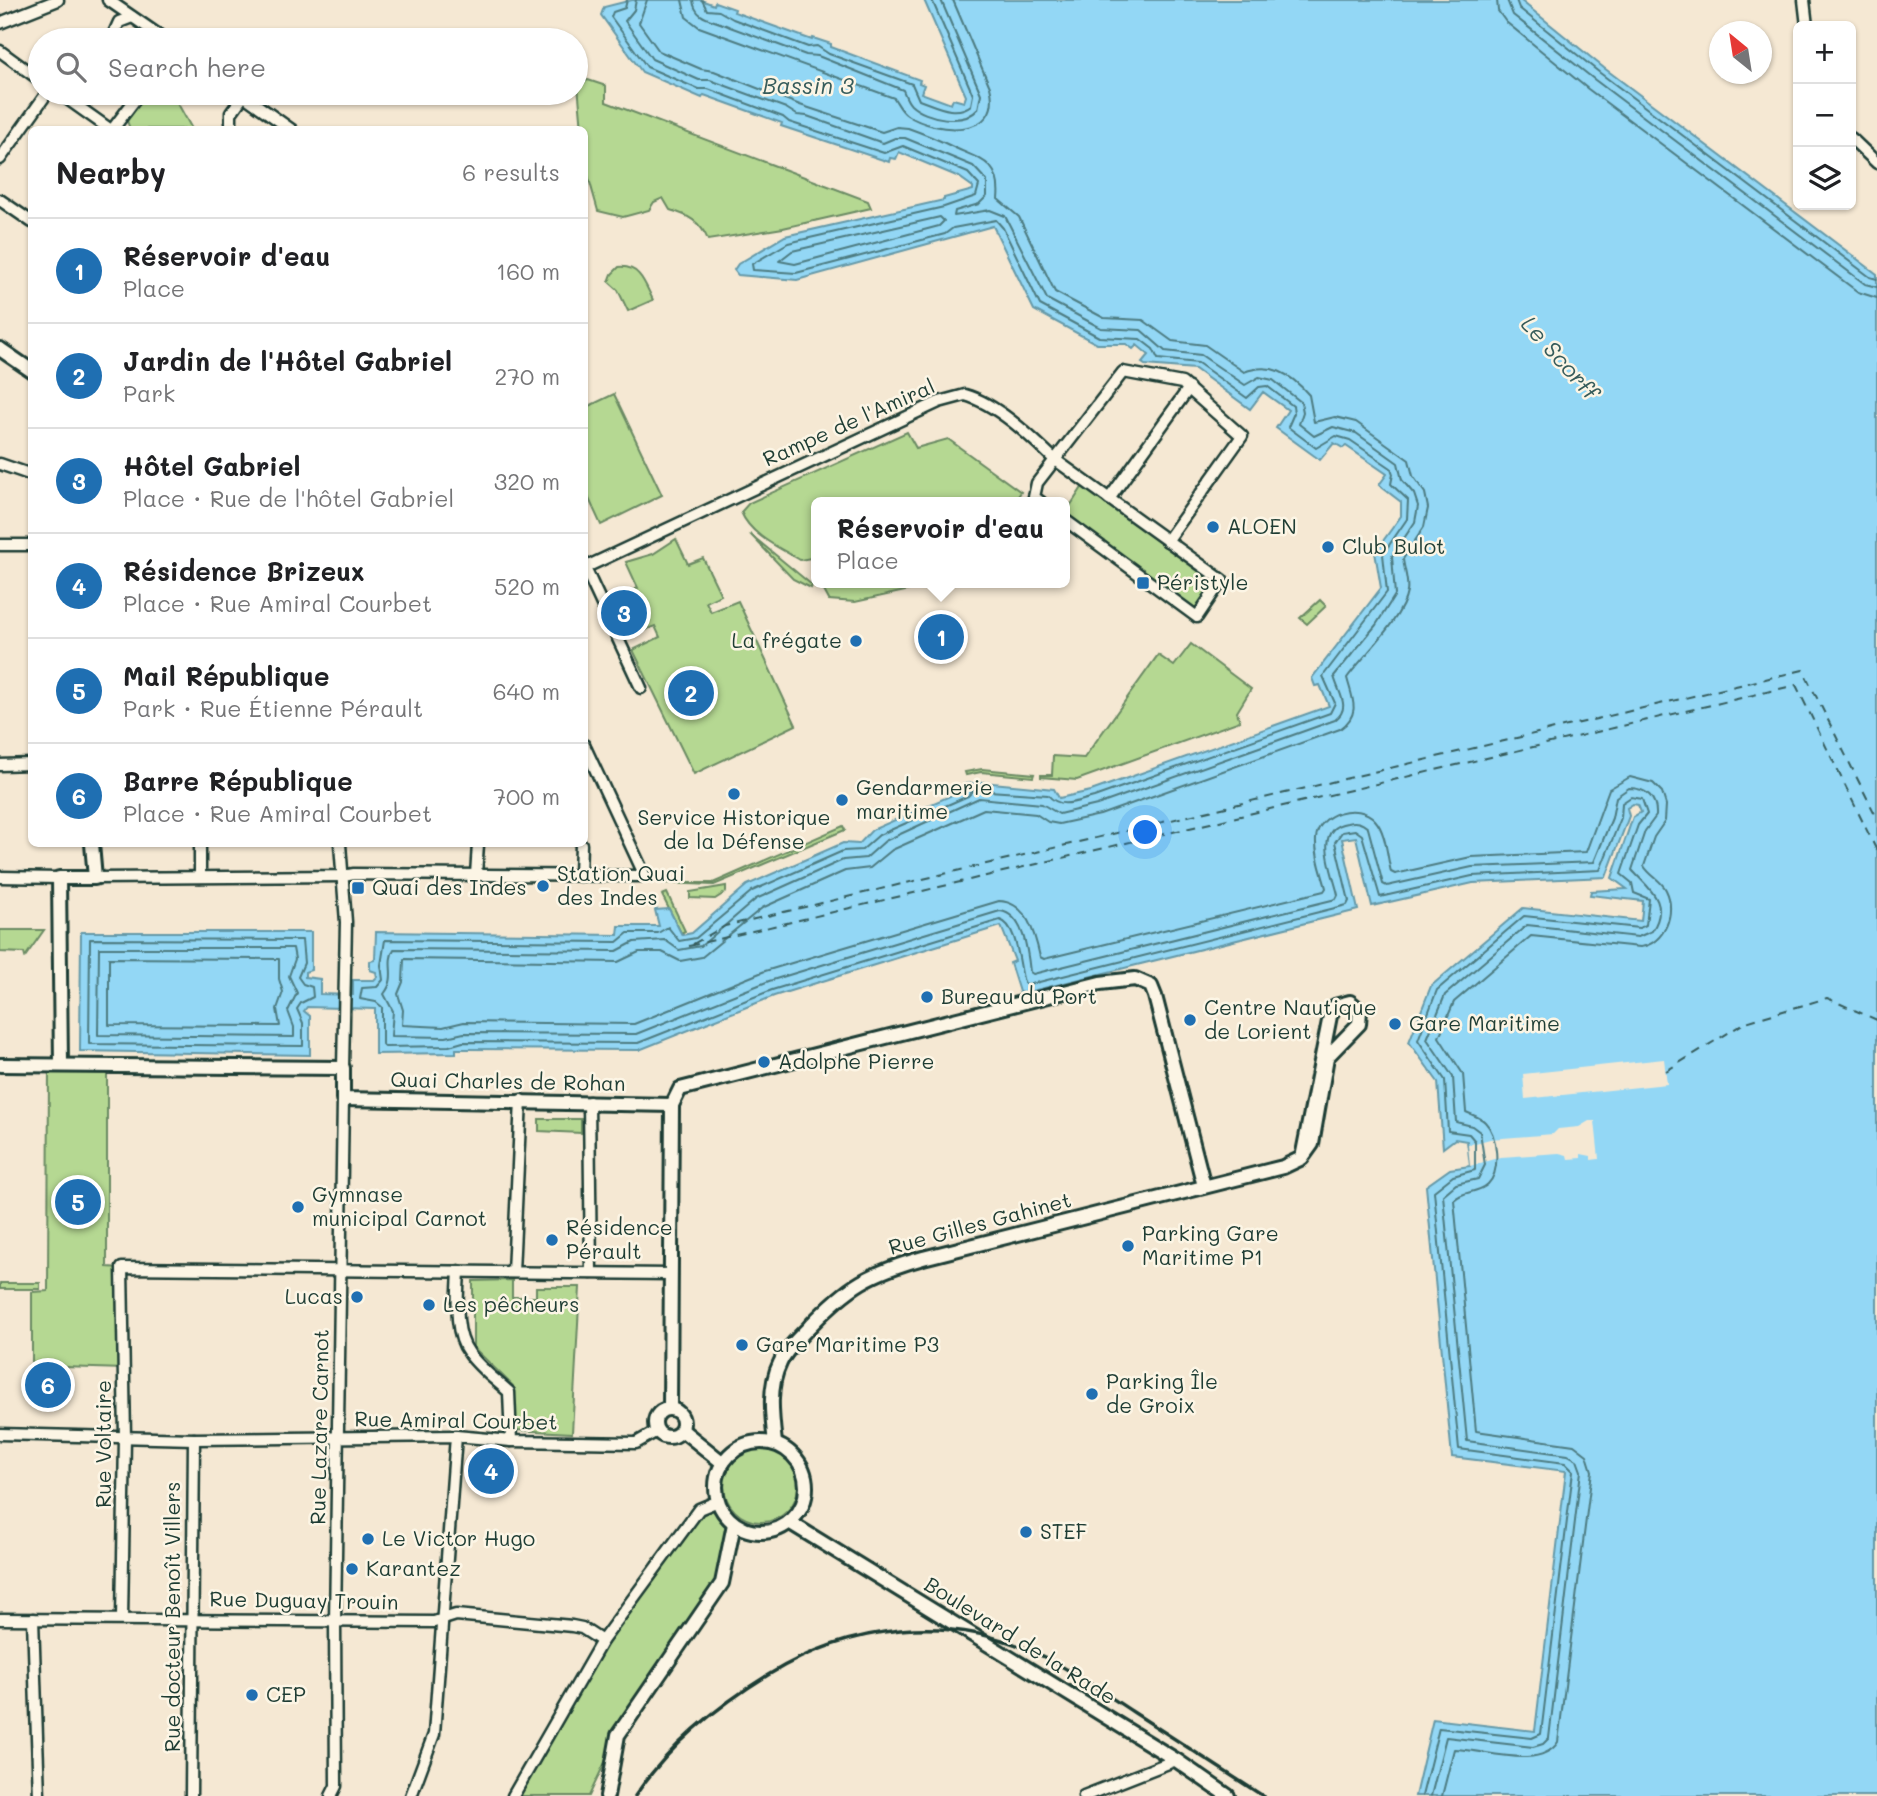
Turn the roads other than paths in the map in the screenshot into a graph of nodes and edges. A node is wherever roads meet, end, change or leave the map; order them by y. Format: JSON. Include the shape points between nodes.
{"nodes":[{"id":1,"x":58,"y":0,"type":"edge"},
{"id":2,"x":108,"y":0,"type":"edge"},
{"id":3,"x":1804,"y":0,"type":"edge"},
{"id":4,"x":132,"y":16,"type":"junction"},
{"id":5,"x":1806,"y":21,"type":"edge"},
{"id":6,"x":0,"y":23,"type":"edge"},
{"id":7,"x":116,"y":28,"type":"edge"},
{"id":8,"x":149,"y":28,"type":"edge"},
{"id":9,"x":0,"y":51,"type":"edge"},
{"id":10,"x":28,"y":71,"type":"edge"},
{"id":11,"x":38,"y":105,"type":"edge"},
{"id":12,"x":75,"y":105,"type":"edge"},
{"id":13,"x":131,"y":105,"type":"edge"},
{"id":14,"x":236,"y":105,"type":"edge"},
{"id":15,"x":257,"y":105,"type":"edge"},
{"id":16,"x":105,"y":126,"type":"edge"},
{"id":17,"x":114,"y":126,"type":"edge"},
{"id":18,"x":231,"y":126,"type":"edge"},
{"id":19,"x":286,"y":126,"type":"edge"},
{"id":20,"x":1856,"y":143,"type":"edge"},
{"id":21,"x":0,"y":159,"type":"edge"},
{"id":22,"x":1877,"y":163,"type":"edge"},
{"id":23,"x":0,"y":200,"type":"edge"},
{"id":24,"x":28,"y":219,"type":"edge"},
{"id":25,"x":0,"y":348,"type":"edge"},
{"id":26,"x":28,"y":368,"type":"edge"},
{"id":27,"x":1189,"y":388,"type":"junction"},
{"id":28,"x":1054,"y":459,"type":"junction"},
{"id":29,"x":0,"y":464,"type":"edge"},
{"id":30,"x":28,"y":474,"type":"edge"},
{"id":31,"x":1038,"y":497,"type":"edge"},
{"id":32,"x":1109,"y":499,"type":"junction"},
{"id":33,"x":1070,"y":524,"type":"edge"},
{"id":34,"x":1167,"y":541,"type":"junction"},
{"id":35,"x":0,"y":545,"type":"edge"},
{"id":36,"x":28,"y":545,"type":"edge"},
{"id":37,"x":588,"y":567,"type":"edge"},
{"id":38,"x":588,"y":574,"type":"edge"},
{"id":39,"x":642,"y":688,"type":"dead end"},
{"id":40,"x":588,"y":754,"type":"edge"},
{"id":41,"x":28,"y":764,"type":"edge"},
{"id":42,"x":0,"y":765,"type":"edge"},
{"id":43,"x":92,"y":847,"type":"edge"},
{"id":44,"x":200,"y":847,"type":"edge"},
{"id":45,"x":340,"y":847,"type":"edge"},
{"id":46,"x":478,"y":847,"type":"edge"},
{"id":47,"x":581,"y":847,"type":"edge"},
{"id":48,"x":476,"y":875,"type":"junction"},
{"id":49,"x":342,"y":876,"type":"junction"},
{"id":50,"x":580,"y":876,"type":"junction"},
{"id":51,"x":0,"y":877,"type":"edge"},
{"id":52,"x":200,"y":877,"type":"junction"},
{"id":53,"x":59,"y":878,"type":"junction"},
{"id":54,"x":95,"y":878,"type":"junction"},
{"id":55,"x":61,"y":1063,"type":"junction"},
{"id":56,"x":343,"y":1063,"type":"junction"},
{"id":57,"x":0,"y":1065,"type":"edge"},
{"id":58,"x":343,"y":1099,"type":"junction"},
{"id":59,"x":521,"y":1100,"type":"junction"},
{"id":60,"x":589,"y":1102,"type":"junction"},
{"id":61,"x":672,"y":1105,"type":"junction"},
{"id":62,"x":1302,"y":1158,"type":"junction"},
{"id":63,"x":1204,"y":1186,"type":"junction"},
{"id":64,"x":342,"y":1269,"type":"junction"},
{"id":65,"x":458,"y":1271,"type":"junction"},
{"id":66,"x":513,"y":1272,"type":"junction"},
{"id":67,"x":591,"y":1273,"type":"junction"},
{"id":68,"x":671,"y":1274,"type":"junction"},
{"id":69,"x":670,"y":1409,"type":"junction"},
{"id":70,"x":682,"y":1430,"type":"junction"},
{"id":71,"x":657,"y":1431,"type":"junction"},
{"id":72,"x":0,"y":1434,"type":"edge"},
{"id":73,"x":457,"y":1436,"type":"junction"},
{"id":74,"x":125,"y":1437,"type":"junction"},
{"id":75,"x":194,"y":1439,"type":"junction"},
{"id":76,"x":339,"y":1439,"type":"junction"},
{"id":77,"x":511,"y":1441,"type":"junction"},
{"id":78,"x":775,"y":1443,"type":"junction"},
{"id":79,"x":723,"y":1462,"type":"junction"},
{"id":80,"x":716,"y":1502,"type":"junction"},
{"id":81,"x":789,"y":1522,"type":"junction"},
{"id":82,"x":734,"y":1524,"type":"junction"},
{"id":83,"x":0,"y":1619,"type":"edge"},
{"id":84,"x":33,"y":1619,"type":"junction"},
{"id":85,"x":122,"y":1619,"type":"junction"},
{"id":86,"x":192,"y":1619,"type":"junction"},
{"id":87,"x":445,"y":1619,"type":"junction"},
{"id":88,"x":335,"y":1622,"type":"junction"},
{"id":89,"x":602,"y":1641,"type":"junction"},
{"id":90,"x":1176,"y":1760,"type":"junction"},
{"id":91,"x":39,"y":1796,"type":"edge"},
{"id":92,"x":191,"y":1796,"type":"edge"},
{"id":93,"x":331,"y":1796,"type":"edge"},
{"id":94,"x":411,"y":1796,"type":"edge"},
{"id":95,"x":513,"y":1796,"type":"edge"},
{"id":96,"x":607,"y":1796,"type":"edge"},
{"id":97,"x":1084,"y":1796,"type":"edge"},
{"id":98,"x":1228,"y":1796,"type":"edge"}],
"edges":[{"from":1,"to":6,"type":"street"},
{"from":2,"to":4,"type":"street"},
{"from":3,"to":5,"type":"street"},
{"from":4,"to":7,"type":"street"},
{"from":4,"to":8,"type":"street"},
{"from":9,"to":10,"type":"street"},
{"from":11,"to":21,"type":"street"},
{"from":12,"to":16,"type":"street"},
{"from":13,"to":17,"type":"street"},
{"from":14,"to":18,"type":"street"},
{"from":15,"to":19,"type":"street"},
{"from":20,"to":22,"type":"street"},
{"from":23,"to":24,"type":"street"},
{"from":25,"to":26,"type":"street"},
{"from":27,"to":28,"type":"street","via":[[1123,372]]},
{"from":27,"to":32,"type":"street"},
{"from":27,"to":34,"type":"street","via":[[1242,436]]},
{"from":28,"to":31,"type":"street","via":[[1037,483]]},
{"from":28,"to":32,"type":"street","name":"Rampe de l'Amiral"},
{"from":28,"to":37,"type":"street","name":"Rampe de l'Amiral","via":[[986,404],[965,395],[939,402]]},
{"from":29,"to":30,"type":"street"},
{"from":32,"to":34,"type":"street","name":"Rampe de l'Amiral"},
{"from":33,"to":34,"type":"street","name":"Rampe de l'Amiral","via":[[1197,617],[1222,580]]},
{"from":35,"to":36,"type":"street"},
{"from":38,"to":39,"type":"street"},
{"from":40,"to":50,"type":"street","via":[[645,876]]},
{"from":41,"to":42,"type":"street"},
{"from":43,"to":54,"type":"street"},
{"from":44,"to":52,"type":"street"},
{"from":45,"to":49,"type":"street"},
{"from":46,"to":48,"type":"street"},
{"from":47,"to":50,"type":"street"},
{"from":48,"to":49,"type":"street"},
{"from":48,"to":50,"type":"street"},
{"from":49,"to":52,"type":"street"},
{"from":49,"to":56,"type":"street"},
{"from":51,"to":53,"type":"street"},
{"from":52,"to":54,"type":"street"},
{"from":53,"to":54,"type":"street"},
{"from":53,"to":55,"type":"street"},
{"from":55,"to":56,"type":"street"},
{"from":55,"to":57,"type":"street"},
{"from":56,"to":58,"type":"street","name":"Rue Lazare Carnot"},
{"from":58,"to":59,"type":"street","name":"Quai Charles de Rohan"},
{"from":58,"to":64,"type":"street","name":"Rue Lazare Carnot"},
{"from":59,"to":60,"type":"street","name":"Quai Charles de Rohan"},
{"from":59,"to":66,"type":"street"},
{"from":60,"to":61,"type":"street","name":"Quai Charles de Rohan"},
{"from":60,"to":67,"type":"street"},
{"from":61,"to":63,"type":"street","via":[[680,1089],[694,1084],[1100,983],[1135,979],[1150,986],[1155,996]]},
{"from":61,"to":68,"type":"street"},
{"from":62,"to":62,"type":"street","via":[[1312,1144],[1327,1057],[1359,1024],[1360,1010],[1350,1002],[1335,1006],[1330,1016]]},
{"from":62,"to":63,"type":"street","name":"Rue Gilles Gahinet"},
{"from":63,"to":78,"type":"street","name":"Rue Gilles Gahinet","via":[[923,1258],[866,1277],[832,1303],[780,1363],[772,1397]]},
{"from":64,"to":65,"type":"street"},
{"from":64,"to":74,"type":"street","name":"Rue Voltaire","via":[[122,1268]]},
{"from":64,"to":76,"type":"street","name":"Rue Lazare Carnot"},
{"from":65,"to":66,"type":"street"},
{"from":65,"to":77,"type":"street","via":[[458,1319],[464,1346],[509,1392]]},
{"from":66,"to":67,"type":"street"},
{"from":67,"to":68,"type":"street"},
{"from":68,"to":69,"type":"street"},
{"from":69,"to":70,"type":"street","via":[[682,1418]]},
{"from":69,"to":71,"type":"street","via":[[657,1416]]},
{"from":70,"to":71,"type":"street","via":[[670,1437]]},
{"from":70,"to":79,"type":"street"},
{"from":71,"to":77,"type":"street","name":"Rue Amiral Courbet","via":[[636,1443]]},
{"from":72,"to":74,"type":"street","name":"Rue Amiral Courbet"},
{"from":73,"to":76,"type":"street","name":"Rue Amiral Courbet"},
{"from":73,"to":77,"type":"street","name":"Rue Amiral Courbet"},
{"from":73,"to":87,"type":"street"},
{"from":74,"to":75,"type":"street","name":"Rue Amiral Courbet"},
{"from":74,"to":85,"type":"street","name":"Rue Voltaire"},
{"from":75,"to":76,"type":"street","name":"Rue Amiral Courbet"},
{"from":75,"to":86,"type":"street","name":"Rue docteur Benoît Villers"},
{"from":76,"to":88,"type":"street","name":"Rue Lazare Carnot"},
{"from":78,"to":79,"type":"street","via":[[748,1444]]},
{"from":78,"to":81,"type":"street","via":[[794,1455],[805,1473],[802,1506]]},
{"from":79,"to":80,"type":"street","via":[[716,1480]]},
{"from":80,"to":82,"type":"street"},
{"from":80,"to":89,"type":"street","via":[[699,1509]]},
{"from":81,"to":82,"type":"street","via":[[765,1532]]},
{"from":81,"to":90,"type":"street","name":"Boulevard de la Rade"},
{"from":82,"to":96,"type":"street","via":[[722,1583],[618,1735]]},
{"from":83,"to":84,"type":"street","name":"Rue Duguay Trouin"},
{"from":84,"to":85,"type":"street","name":"Rue Duguay Trouin"},
{"from":84,"to":91,"type":"street"},
{"from":85,"to":86,"type":"street","name":"Rue Duguay Trouin"},
{"from":86,"to":88,"type":"street","name":"Rue Duguay Trouin"},
{"from":86,"to":92,"type":"street","name":"Rue docteur Benoît Villers"},
{"from":87,"to":88,"type":"street","name":"Rue Duguay Trouin"},
{"from":87,"to":89,"type":"street","name":"Rue Duguay Trouin","via":[[456,1615],[572,1626]]},
{"from":87,"to":94,"type":"street","via":[[435,1734]]},
{"from":88,"to":93,"type":"street","name":"Rue Lazare Carnot","via":[[336,1786]]},
{"from":89,"to":95,"type":"street"},
{"from":90,"to":97,"type":"street"},
{"from":90,"to":98,"type":"street","name":"Boulevard de la Rade"}]}
